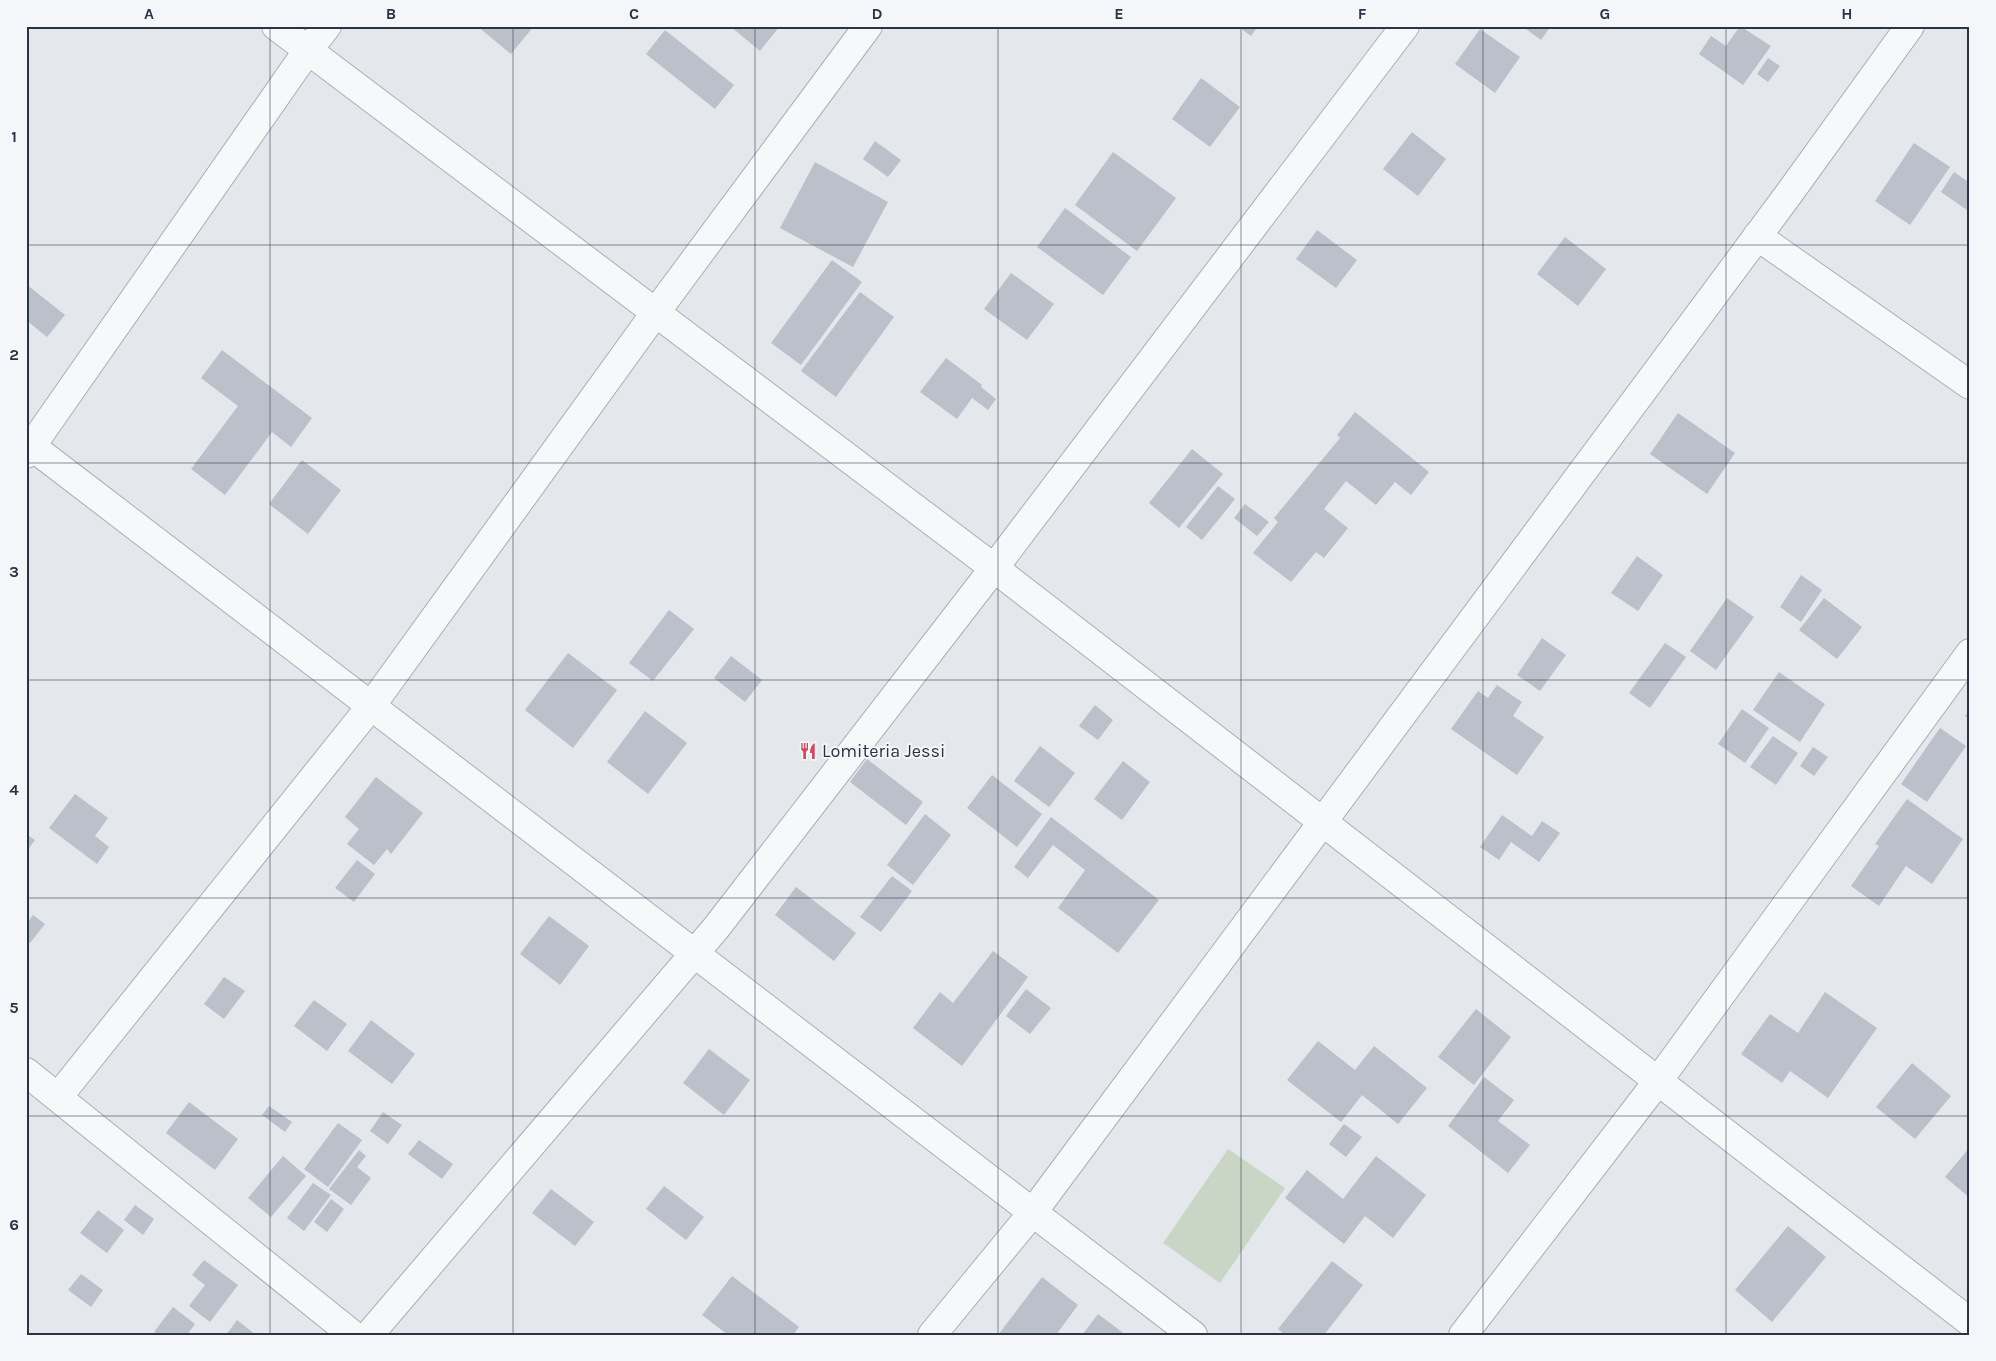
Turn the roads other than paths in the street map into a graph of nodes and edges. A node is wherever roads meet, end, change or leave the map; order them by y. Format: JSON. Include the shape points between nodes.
{"nodes":[{"id":1,"x":276,"y":26,"type":"edge"},
{"id":2,"x":327,"y":26,"type":"edge"},
{"id":3,"x":868,"y":26,"type":"edge"},
{"id":4,"x":1405,"y":26,"type":"edge"},
{"id":5,"x":1910,"y":26,"type":"edge"},
{"id":6,"x":308,"y":50,"type":"junction"},
{"id":7,"x":1757,"y":236,"type":"junction"},
{"id":8,"x":656,"y":312,"type":"junction"},
{"id":9,"x":1970,"y":385,"type":"edge"},
{"id":10,"x":28,"y":447,"type":"edge"},
{"id":11,"x":994,"y":568,"type":"junction"},
{"id":12,"x":1970,"y":653,"type":"edge"},
{"id":13,"x":371,"y":706,"type":"junction"},
{"id":14,"x":1323,"y":822,"type":"junction"},
{"id":15,"x":695,"y":954,"type":"junction"},
{"id":16,"x":26,"y":1072,"type":"edge"},
{"id":17,"x":1658,"y":1080,"type":"junction"},
{"id":18,"x":58,"y":1097,"type":"junction"},
{"id":19,"x":1033,"y":1212,"type":"junction"},
{"id":20,"x":1970,"y":1322,"type":"edge"},
{"id":21,"x":353,"y":1335,"type":"edge"},
{"id":22,"x":368,"y":1335,"type":"edge"},
{"id":23,"x":932,"y":1335,"type":"edge"},
{"id":24,"x":1194,"y":1335,"type":"edge"},
{"id":25,"x":1463,"y":1335,"type":"edge"}],
"edges":[{"from":1,"to":6,"type":"street"},
{"from":2,"to":6,"type":"street"},
{"from":3,"to":8,"type":"street"},
{"from":4,"to":11,"type":"street"},
{"from":5,"to":7,"type":"street"},
{"from":6,"to":8,"type":"street"},
{"from":6,"to":10,"type":"street"},
{"from":7,"to":9,"type":"street"},
{"from":7,"to":14,"type":"street"},
{"from":8,"to":11,"type":"street"},
{"from":8,"to":13,"type":"street"},
{"from":10,"to":13,"type":"street"},
{"from":11,"to":14,"type":"street"},
{"from":11,"to":15,"type":"street"},
{"from":12,"to":17,"type":"street"},
{"from":13,"to":15,"type":"street"},
{"from":13,"to":18,"type":"street"},
{"from":14,"to":17,"type":"street"},
{"from":14,"to":19,"type":"street"},
{"from":15,"to":19,"type":"street"},
{"from":15,"to":22,"type":"street"},
{"from":16,"to":18,"type":"street"},
{"from":17,"to":20,"type":"street"},
{"from":17,"to":25,"type":"street"},
{"from":18,"to":21,"type":"street"},
{"from":19,"to":23,"type":"street"},
{"from":19,"to":24,"type":"street"}]}
